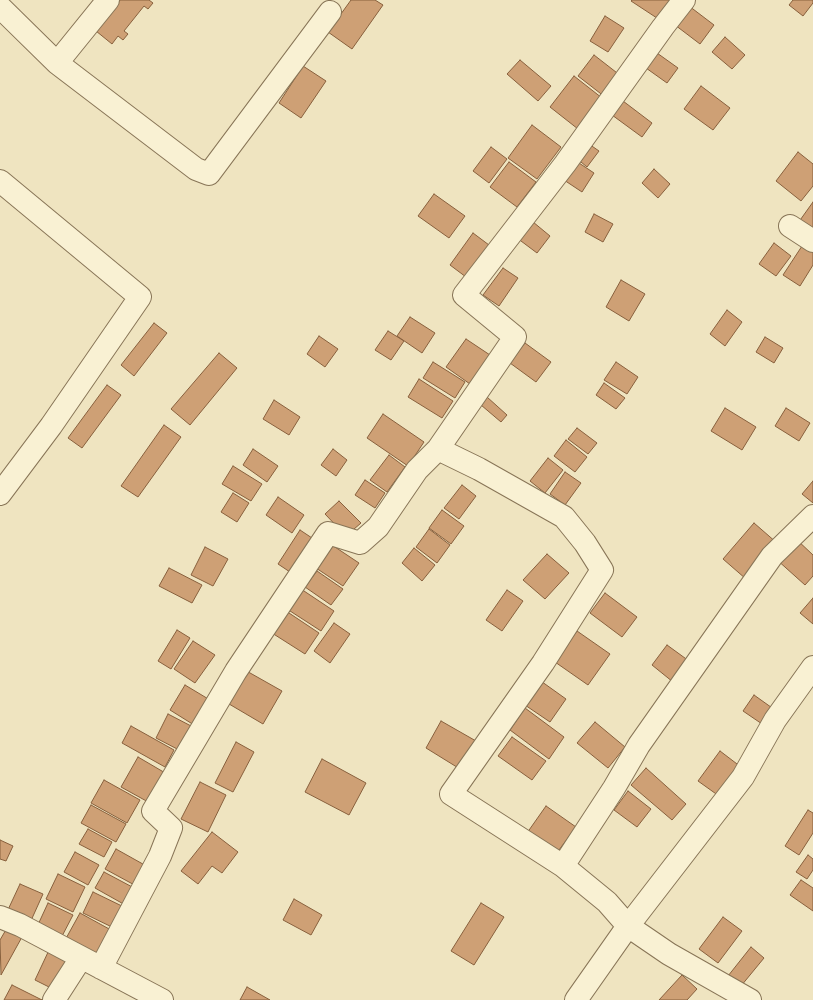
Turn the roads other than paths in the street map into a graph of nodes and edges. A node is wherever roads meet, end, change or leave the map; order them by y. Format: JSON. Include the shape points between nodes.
{"nodes":[{"id":1,"x":108,"y":0,"type":"edge"},
{"id":2,"x":684,"y":0,"type":"edge"},
{"id":3,"x":7,"y":12,"type":"edge"},
{"id":4,"x":330,"y":12,"type":"dead end"},
{"id":5,"x":57,"y":62,"type":"junction"},
{"id":6,"x":0,"y":181,"type":"edge"},
{"id":7,"x":790,"y":226,"type":"dead end"},
{"id":8,"x":813,"y":241,"type":"edge"},
{"id":9,"x":438,"y":448,"type":"junction"},
{"id":10,"x":0,"y":494,"type":"edge"},
{"id":11,"x":813,"y":516,"type":"edge"},
{"id":12,"x":813,"y":667,"type":"edge"},
{"id":13,"x":564,"y":866,"type":"junction"},
{"id":14,"x":0,"y":917,"type":"edge"},
{"id":15,"x":628,"y":926,"type":"junction"},
{"id":16,"x":81,"y":958,"type":"junction"},
{"id":17,"x":101,"y":968,"type":"junction"},
{"id":18,"x":54,"y":1000,"type":"edge"},
{"id":19,"x":162,"y":1000,"type":"edge"},
{"id":20,"x":576,"y":1000,"type":"edge"},
{"id":21,"x":750,"y":1000,"type":"edge"}],
"edges":[{"from":1,"to":5,"type":"street"},
{"from":2,"to":9,"type":"street","via":[[565,164],[464,295],[515,337]]},
{"from":3,"to":5,"type":"street"},
{"from":4,"to":5,"type":"street","via":[[209,174],[196,169]]},
{"from":6,"to":10,"type":"street","via":[[140,297],[51,426]]},
{"from":7,"to":8,"type":"street"},
{"from":9,"to":13,"type":"street","via":[[564,517],[602,570],[544,662],[451,794]]},
{"from":9,"to":17,"type":"street","via":[[417,470],[378,527],[360,542],[328,533],[236,671],[153,811],[171,828],[160,856]]},
{"from":11,"to":13,"type":"street","via":[[772,556],[638,745]]},
{"from":12,"to":15,"type":"street","via":[[775,720],[743,777]]},
{"from":13,"to":15,"type":"street","via":[[607,902]]},
{"from":14,"to":16,"type":"street"},
{"from":15,"to":20,"type":"street"},
{"from":15,"to":21,"type":"street","via":[[669,954]]},
{"from":16,"to":17,"type":"street"},
{"from":16,"to":18,"type":"street"},
{"from":17,"to":19,"type":"street"}]}
